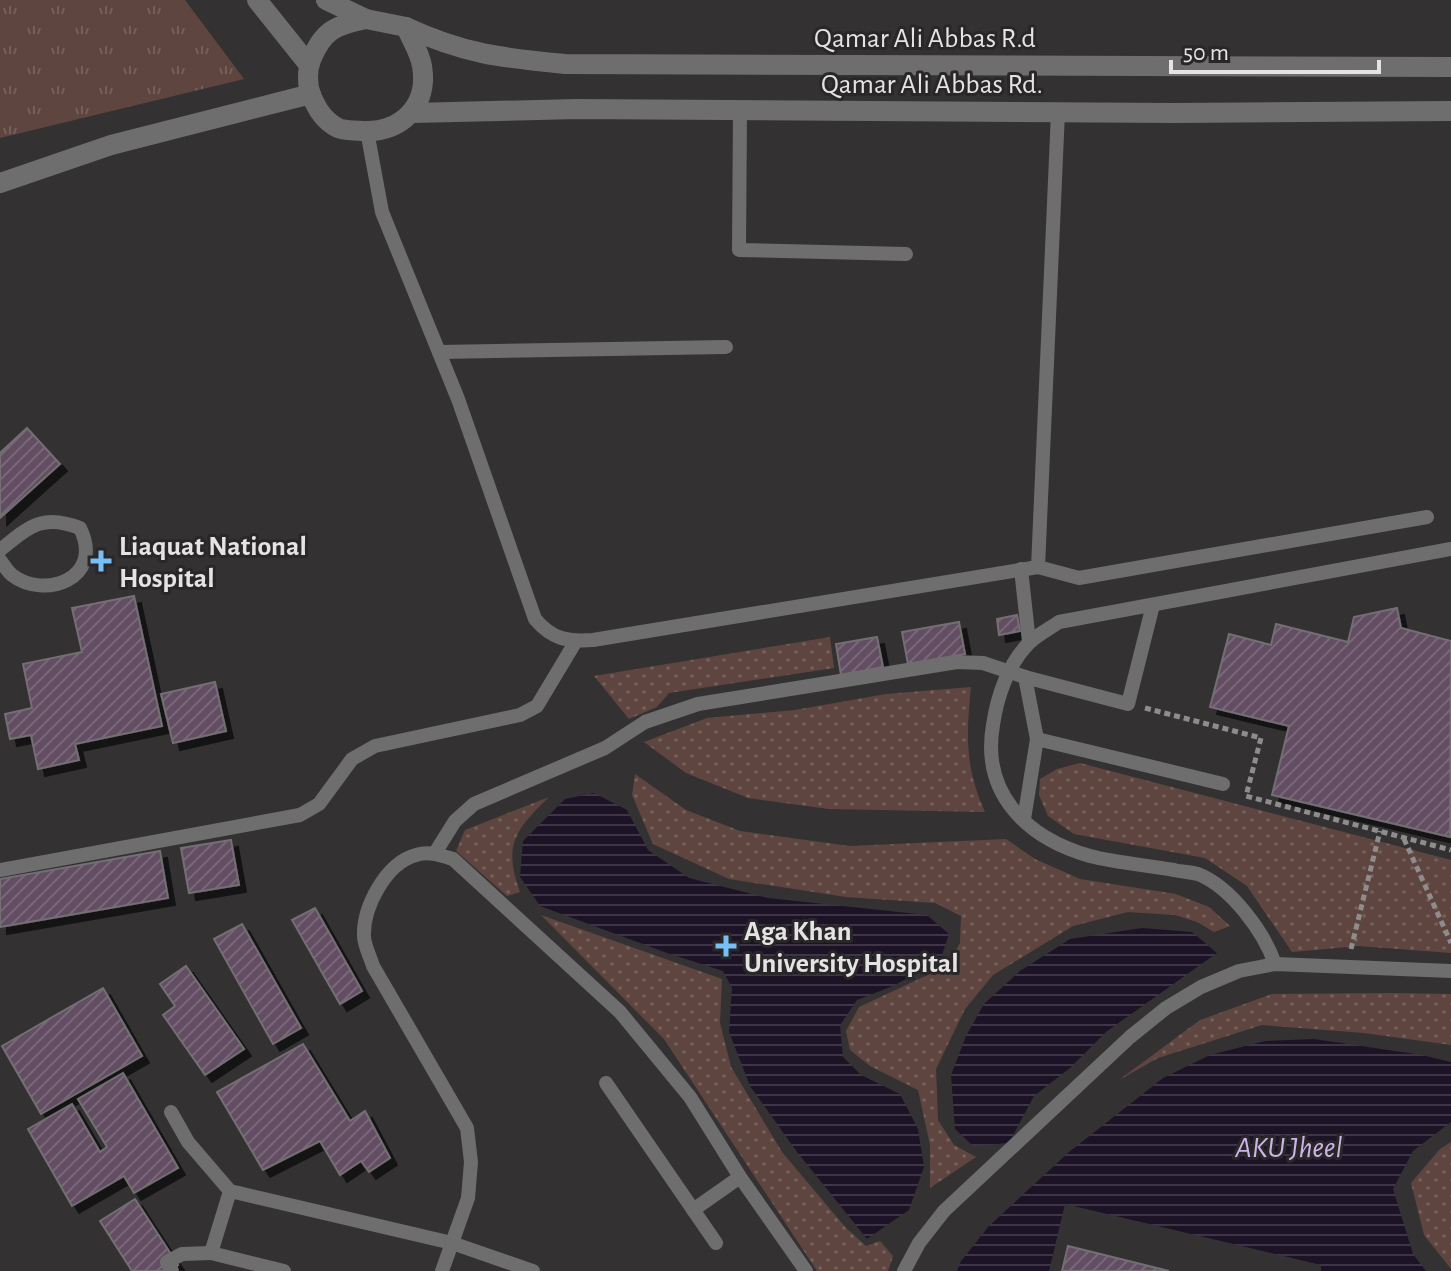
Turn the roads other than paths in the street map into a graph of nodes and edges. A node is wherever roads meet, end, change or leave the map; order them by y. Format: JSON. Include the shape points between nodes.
{"nodes":[{"id":1,"x":257,"y":0,"type":"edge"},
{"id":2,"x":326,"y":0,"type":"edge"},
{"id":3,"x":366,"y":19,"type":"junction"},
{"id":4,"x":406,"y":27,"type":"junction"},
{"id":5,"x":309,"y":65,"type":"junction"},
{"id":6,"x":1451,"y":67,"type":"edge"},
{"id":7,"x":311,"y":94,"type":"junction"},
{"id":8,"x":740,"y":110,"type":"junction"},
{"id":9,"x":1451,"y":111,"type":"edge"},
{"id":10,"x":1058,"y":112,"type":"junction"},
{"id":11,"x":412,"y":113,"type":"junction"},
{"id":12,"x":367,"y":131,"type":"junction"},
{"id":13,"x":0,"y":183,"type":"edge"},
{"id":14,"x":906,"y":254,"type":"dead end"},
{"id":15,"x":726,"y":347,"type":"dead end"},
{"id":16,"x":439,"y":352,"type":"junction"},
{"id":17,"x":1427,"y":517,"type":"dead end"},
{"id":18,"x":1451,"y":549,"type":"edge"},
{"id":19,"x":0,"y":550,"type":"edge"},
{"id":20,"x":0,"y":560,"type":"edge"},
{"id":21,"x":1038,"y":567,"type":"junction"},
{"id":22,"x":1021,"y":569,"type":"junction"},
{"id":23,"x":1153,"y":605,"type":"junction"},
{"id":24,"x":576,"y":641,"type":"junction"},
{"id":25,"x":1029,"y":642,"type":"junction"},
{"id":26,"x":1010,"y":670,"type":"junction"},
{"id":27,"x":1025,"y":677,"type":"junction"},
{"id":28,"x":1037,"y":739,"type":"junction"},
{"id":29,"x":1223,"y":784,"type":"dead end"},
{"id":30,"x":1024,"y":819,"type":"junction"},
{"id":31,"x":435,"y":853,"type":"junction"},
{"id":32,"x":0,"y":870,"type":"edge"},
{"id":33,"x":1275,"y":964,"type":"junction"},
{"id":34,"x":1451,"y":971,"type":"edge"},
{"id":35,"x":606,"y":1083,"type":"dead end"},
{"id":36,"x":171,"y":1112,"type":"dead end"},
{"id":37,"x":740,"y":1177,"type":"junction"},
{"id":38,"x":230,"y":1191,"type":"junction"},
{"id":39,"x":693,"y":1210,"type":"junction"},
{"id":40,"x":452,"y":1243,"type":"junction"},
{"id":41,"x":716,"y":1243,"type":"dead end"},
{"id":42,"x":211,"y":1253,"type":"junction"},
{"id":43,"x":172,"y":1271,"type":"edge"},
{"id":44,"x":284,"y":1271,"type":"edge"},
{"id":45,"x":442,"y":1271,"type":"edge"},
{"id":46,"x":533,"y":1271,"type":"edge"},
{"id":47,"x":806,"y":1271,"type":"edge"},
{"id":48,"x":904,"y":1271,"type":"edge"}],
"edges":[{"from":1,"to":5,"type":"street"},
{"from":2,"to":3,"type":"street"},
{"from":3,"to":4,"type":"street"},
{"from":3,"to":5,"type":"street","via":[[339,24],[319,40]]},
{"from":4,"to":6,"type":"street","name":"Qamar Ali Abbas R.d","via":[[443,45],[491,57],[565,64]]},
{"from":4,"to":11,"type":"street","via":[[422,65],[422,89]]},
{"from":5,"to":7,"type":"street"},
{"from":7,"to":12,"type":"street","via":[[319,113],[339,129]]},
{"from":7,"to":13,"type":"street","via":[[111,145]]},
{"from":8,"to":10,"type":"street","name":"Qamar Ali Abbas Rd."},
{"from":8,"to":11,"type":"street","name":"Qamar Ali Abbas Rd."},
{"from":8,"to":14,"type":"lane","via":[[739,250]]},
{"from":9,"to":10,"type":"street","name":"Qamar Ali Abbas Rd."},
{"from":10,"to":21,"type":"lane"},
{"from":11,"to":12,"type":"street","via":[[391,129]]},
{"from":12,"to":16,"type":"lane","via":[[382,212]]},
{"from":15,"to":16,"type":"lane"},
{"from":16,"to":24,"type":"lane","via":[[535,619],[546,632]]},
{"from":17,"to":21,"type":"lane","via":[[1079,578]]},
{"from":18,"to":23,"type":"lane"},
{"from":19,"to":20,"type":"lane","via":[[34,524],[60,521],[80,528],[87,543],[87,561],[75,576],[57,583],[32,585],[11,574]]},
{"from":21,"to":22,"type":"lane"},
{"from":22,"to":24,"type":"lane"},
{"from":22,"to":25,"type":"lane"},
{"from":23,"to":25,"type":"lane","via":[[1059,622]]},
{"from":23,"to":27,"type":"lane","via":[[1128,704]]},
{"from":24,"to":32,"type":"lane","via":[[537,706],[520,715],[375,746],[352,759],[319,804],[300,815]]},
{"from":25,"to":26,"type":"lane"},
{"from":26,"to":27,"type":"lane"},
{"from":26,"to":30,"type":"lane","via":[[990,740],[994,778],[1004,800]]},
{"from":26,"to":31,"type":"lane","via":[[957,662],[698,704],[645,722],[605,748],[474,804],[455,821]]},
{"from":27,"to":28,"type":"lane"},
{"from":28,"to":29,"type":"lane"},
{"from":28,"to":30,"type":"lane"},
{"from":30,"to":33,"type":"lane","via":[[1047,838],[1090,856],[1199,874],[1229,894],[1265,939]]},
{"from":31,"to":37,"type":"lane","via":[[453,859],[620,1012],[690,1097]]},
{"from":31,"to":40,"type":"lane","via":[[414,855],[393,868],[365,919],[364,938],[373,966],[467,1128],[468,1198]]},
{"from":33,"to":34,"type":"lane"},
{"from":33,"to":48,"type":"lane","via":[[1239,971],[1201,987],[1130,1037],[944,1211]]},
{"from":35,"to":39,"type":"lane"},
{"from":36,"to":38,"type":"lane","via":[[188,1142]]},
{"from":37,"to":39,"type":"lane"},
{"from":37,"to":47,"type":"lane"},
{"from":38,"to":40,"type":"lane"},
{"from":38,"to":42,"type":"lane"},
{"from":39,"to":41,"type":"lane"},
{"from":40,"to":45,"type":"lane"},
{"from":40,"to":46,"type":"lane"},
{"from":42,"to":43,"type":"lane","via":[[182,1254],[167,1262]]},
{"from":42,"to":44,"type":"lane"}]}
